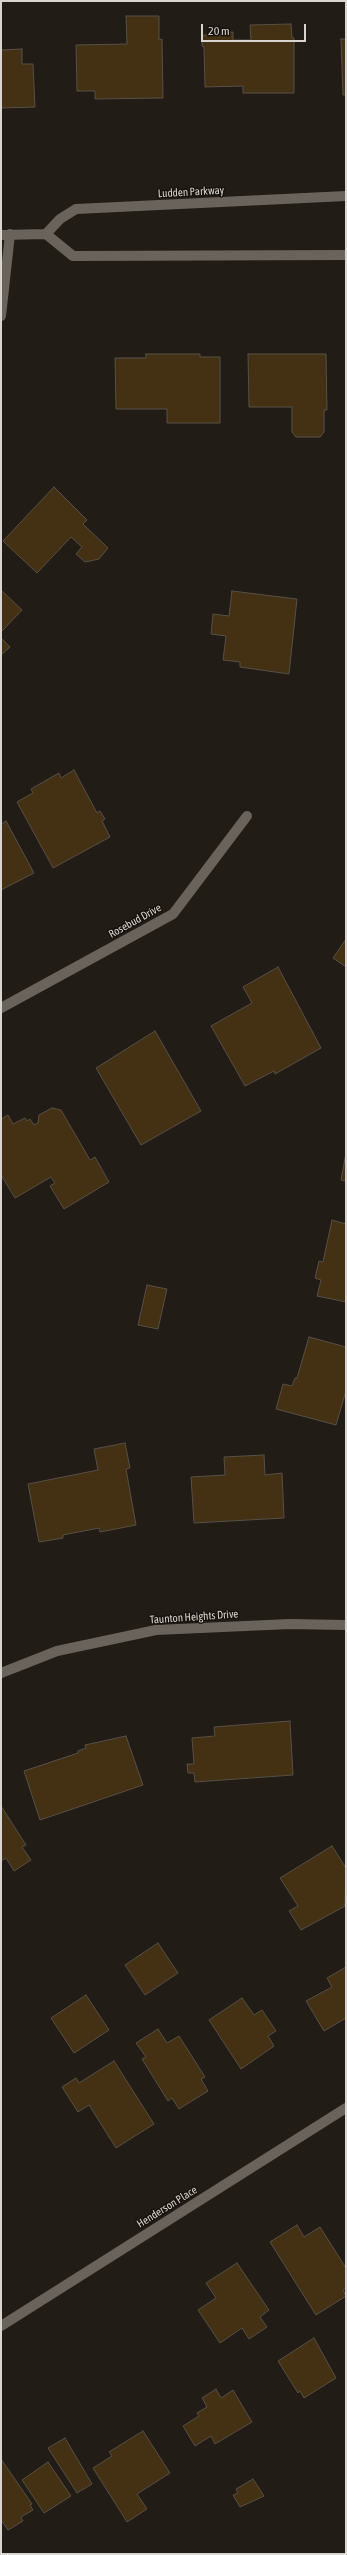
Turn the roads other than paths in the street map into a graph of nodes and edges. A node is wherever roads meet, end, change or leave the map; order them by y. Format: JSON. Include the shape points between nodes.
{"nodes":[{"id":1,"x":346,"y":196,"type":"edge"},
{"id":2,"x":6,"y":234,"type":"edge"},
{"id":3,"x":46,"y":234,"type":"junction"},
{"id":4,"x":346,"y":255,"type":"edge"},
{"id":5,"x":1,"y":316,"type":"edge"},
{"id":6,"x":247,"y":816,"type":"dead end"},
{"id":7,"x":1,"y":1008,"type":"edge"},
{"id":8,"x":346,"y":1625,"type":"edge"},
{"id":9,"x":1,"y":1673,"type":"edge"},
{"id":10,"x":346,"y":2108,"type":"edge"},
{"id":11,"x":1,"y":2326,"type":"edge"}],
"edges":[{"from":1,"to":3,"type":"street","name":"Ludden Parkway","via":[[76,209],[60,219]]},
{"from":2,"to":3,"type":"street"},
{"from":2,"to":5,"type":"street"},
{"from":3,"to":4,"type":"street","via":[[72,256]]},
{"from":6,"to":7,"type":"street","name":"Rosebud Drive","via":[[172,914]]},
{"from":8,"to":9,"type":"street","name":"Taunton Heights Drive","via":[[290,1624],[156,1630],[57,1651]]},
{"from":10,"to":11,"type":"street","name":"Henderson Place"}]}
